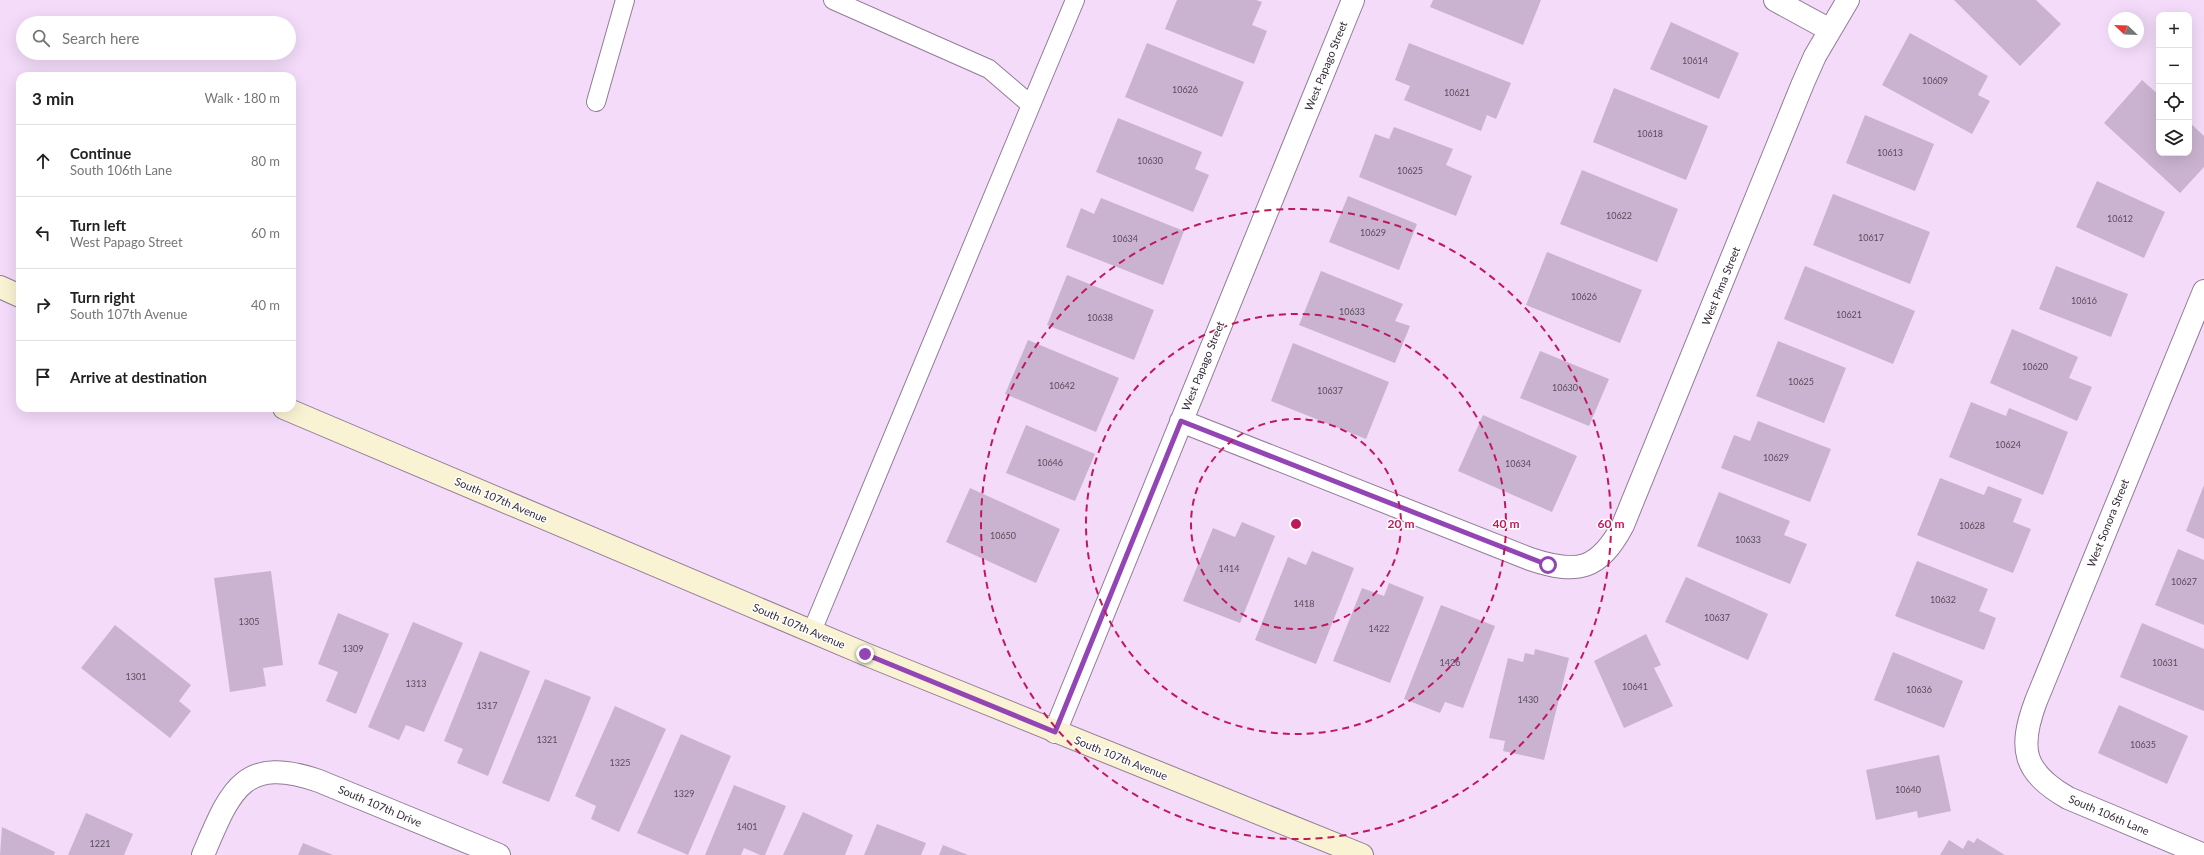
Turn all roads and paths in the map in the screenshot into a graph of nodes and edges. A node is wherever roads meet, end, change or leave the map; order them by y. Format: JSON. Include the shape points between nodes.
{"nodes":[{"id":1,"x":625,"y":0,"type":"edge"},
{"id":2,"x":833,"y":0,"type":"edge"},
{"id":3,"x":1075,"y":0,"type":"edge"},
{"id":4,"x":1353,"y":0,"type":"edge"},
{"id":5,"x":1774,"y":0,"type":"edge"},
{"id":6,"x":1848,"y":0,"type":"edge"},
{"id":7,"x":1830,"y":30,"type":"junction"},
{"id":8,"x":596,"y":102,"type":"dead end"},
{"id":9,"x":1031,"y":106,"type":"junction"},
{"id":10,"x":0,"y":287,"type":"edge"},
{"id":11,"x":2204,"y":291,"type":"edge"},
{"id":12,"x":16,"y":294,"type":"edge"},
{"id":13,"x":293,"y":412,"type":"edge"},
{"id":14,"x":1181,"y":421,"type":"junction"},
{"id":15,"x":812,"y":631,"type":"junction"},
{"id":16,"x":1055,"y":732,"type":"junction"},
{"id":17,"x":2028,"y":759,"type":"joint"},
{"id":18,"x":2196,"y":853,"type":"edge"},
{"id":19,"x":203,"y":855,"type":"edge"},
{"id":20,"x":499,"y":855,"type":"edge"},
{"id":21,"x":1362,"y":855,"type":"edge"}],
"edges":[{"from":1,"to":8,"type":"lane"},
{"from":2,"to":9,"type":"lane","via":[[989,69]]},
{"from":3,"to":9,"type":"lane"},
{"from":4,"to":14,"type":"street","name":"West Papago Street"},
{"from":5,"to":7,"type":"street"},
{"from":6,"to":7,"type":"street","name":"West Pima Street"},
{"from":7,"to":14,"type":"street","name":"West Pima Street","via":[[1803,83],[1623,525],[1615,541],[1602,556],[1586,566],[1568,568],[1530,559]]},
{"from":9,"to":15,"type":"lane"},
{"from":10,"to":12,"type":"main road"},
{"from":11,"to":17,"type":"street","name":"West Sonora Street","via":[[2028,721]]},
{"from":13,"to":15,"type":"main road","name":"South 107th Avenue"},
{"from":14,"to":16,"type":"street","name":"West Papago Street"},
{"from":15,"to":16,"type":"main road","name":"South 107th Avenue"},
{"from":16,"to":21,"type":"main road","name":"South 107th Avenue"},
{"from":17,"to":18,"type":"street","name":"South 106th Lane","via":[[2036,775],[2052,789],[2068,798]]},
{"from":19,"to":20,"type":"street","name":"South 107th Drive","via":[[228,801],[242,784],[259,773],[278,770],[299,773]]}]}
